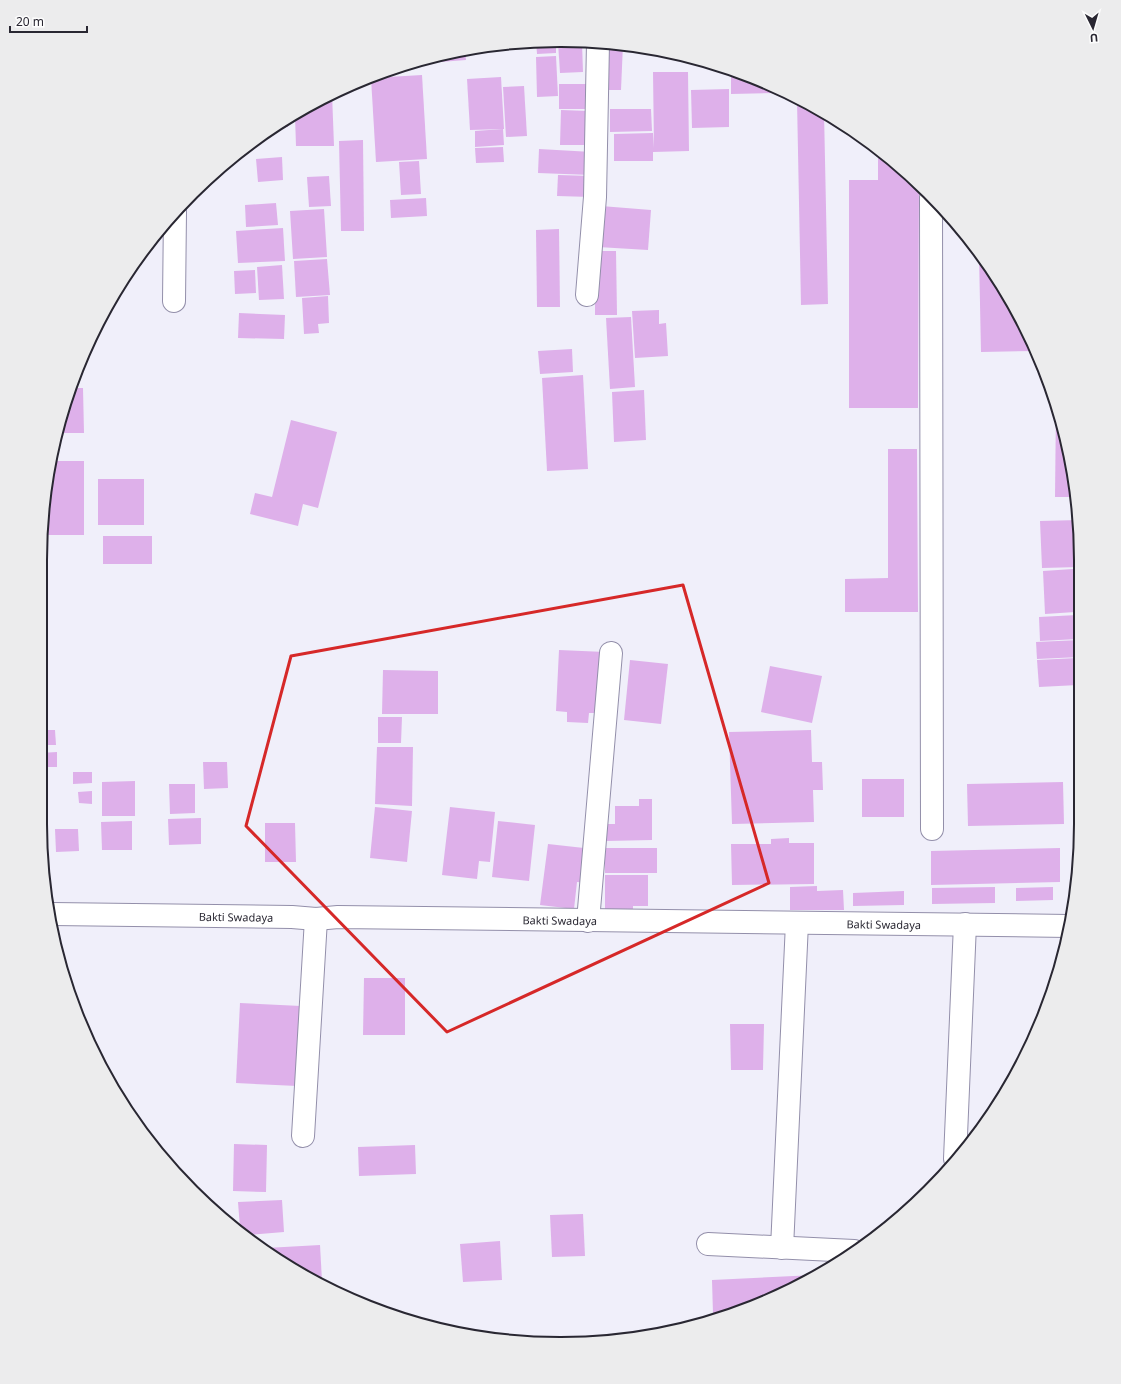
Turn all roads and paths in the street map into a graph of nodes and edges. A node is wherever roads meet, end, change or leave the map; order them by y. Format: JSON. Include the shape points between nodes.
{"nodes":[{"id":1,"x":598,"y":48,"type":"edge"},
{"id":2,"x":931,"y":205,"type":"edge"},
{"id":3,"x":175,"y":221,"type":"edge"},
{"id":4,"x":587,"y":295,"type":"dead end"},
{"id":5,"x":174,"y":302,"type":"dead end"},
{"id":6,"x":611,"y":653,"type":"dead end"},
{"id":7,"x":932,"y":829,"type":"dead end"},
{"id":8,"x":55,"y":914,"type":"edge"},
{"id":9,"x":316,"y":919,"type":"junction"},
{"id":10,"x":588,"y":921,"type":"junction"},
{"id":11,"x":797,"y":923,"type":"junction"},
{"id":12,"x":965,"y":924,"type":"junction"},
{"id":13,"x":1064,"y":926,"type":"edge"},
{"id":14,"x":303,"y":1136,"type":"dead end"},
{"id":15,"x":955,"y":1152,"type":"edge"},
{"id":16,"x":708,"y":1244,"type":"dead end"},
{"id":17,"x":782,"y":1248,"type":"junction"},
{"id":18,"x":845,"y":1251,"type":"edge"}],
"edges":[{"from":1,"to":4,"type":"street","via":[[595,197]]},
{"from":2,"to":7,"type":"street"},
{"from":3,"to":5,"type":"street"},
{"from":6,"to":10,"type":"street"},
{"from":8,"to":9,"type":"street","name":"Bakti Swadaya"},
{"from":9,"to":10,"type":"street","name":"Bakti Swadaya","via":[[338,917]]},
{"from":9,"to":14,"type":"street"},
{"from":10,"to":11,"type":"street","name":"Bakti Swadaya"},
{"from":11,"to":12,"type":"street","name":"Bakti Swadaya"},
{"from":11,"to":17,"type":"street"},
{"from":12,"to":13,"type":"street","name":"Bakti Swadaya"},
{"from":12,"to":15,"type":"street"},
{"from":16,"to":17,"type":"street"},
{"from":17,"to":18,"type":"street"}]}
